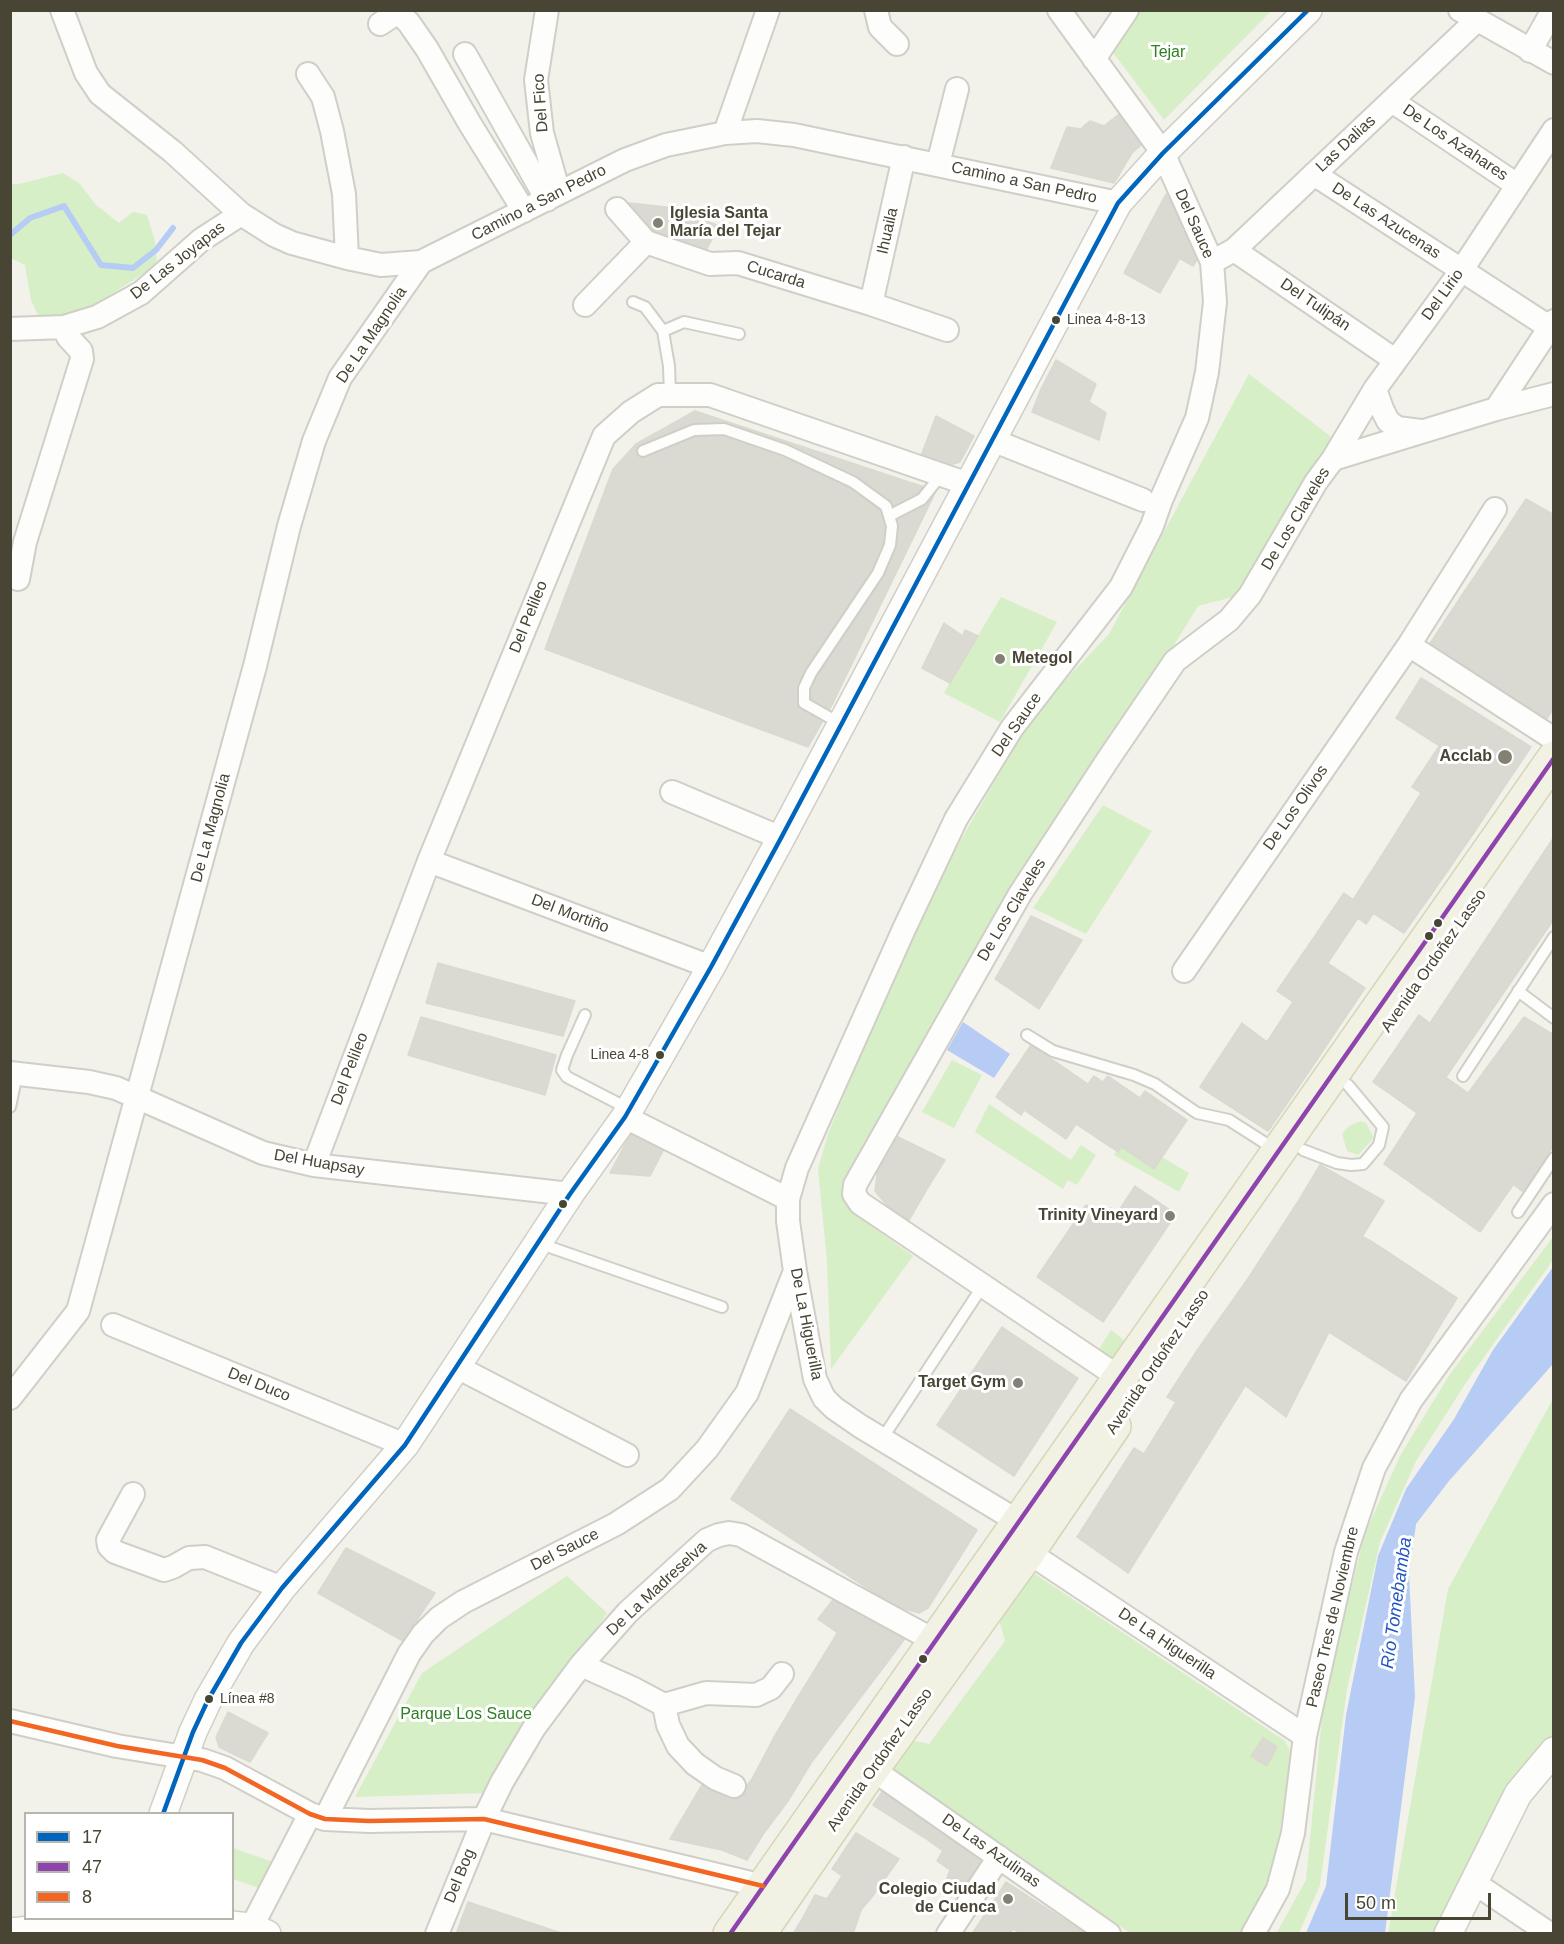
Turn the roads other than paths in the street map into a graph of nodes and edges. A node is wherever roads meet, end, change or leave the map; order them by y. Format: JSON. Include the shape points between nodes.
{"nodes":[{"id":1,"x":62,"y":10,"type":"edge"},
{"id":2,"x":547,"y":10,"type":"edge"},
{"id":3,"x":768,"y":10,"type":"edge"},
{"id":4,"x":876,"y":10,"type":"edge"},
{"id":5,"x":1059,"y":10,"type":"edge"},
{"id":6,"x":1127,"y":10,"type":"edge"},
{"id":7,"x":1308,"y":10,"type":"edge"},
{"id":8,"x":1553,"y":10,"type":"edge"},
{"id":9,"x":1468,"y":15,"type":"edge"},
{"id":10,"x":380,"y":24,"type":"dead end"},
{"id":11,"x":897,"y":44,"type":"dead end"},
{"id":12,"x":1530,"y":51,"type":"junction"},
{"id":13,"x":465,"y":54,"type":"dead end"},
{"id":14,"x":1094,"y":59,"type":"junction"},
{"id":15,"x":1554,"y":63,"type":"edge"},
{"id":16,"x":308,"y":74,"type":"dead end"},
{"id":17,"x":957,"y":89,"type":"dead end"},
{"id":18,"x":1392,"y":100,"type":"junction"},
{"id":19,"x":1554,"y":130,"type":"edge"},
{"id":20,"x":725,"y":133,"type":"junction"},
{"id":21,"x":1162,"y":153,"type":"junction"},
{"id":22,"x":904,"y":157,"type":"junction"},
{"id":23,"x":938,"y":164,"type":"junction"},
{"id":24,"x":1314,"y":174,"type":"junction"},
{"id":25,"x":1517,"y":185,"type":"junction"},
{"id":26,"x":553,"y":197,"type":"junction"},
{"id":27,"x":1118,"y":203,"type":"junction"},
{"id":28,"x":616,"y":209,"type":"dead end"},
{"id":29,"x":524,"y":211,"type":"junction"},
{"id":30,"x":242,"y":214,"type":"junction"},
{"id":31,"x":646,"y":242,"type":"junction"},
{"id":32,"x":1234,"y":250,"type":"junction"},
{"id":33,"x":347,"y":258,"type":"junction"},
{"id":34,"x":421,"y":262,"type":"junction"},
{"id":35,"x":1212,"y":262,"type":"junction"},
{"id":36,"x":1461,"y":271,"type":"junction"},
{"id":37,"x":633,"y":302,"type":"dead end"},
{"id":38,"x":871,"y":304,"type":"junction"},
{"id":39,"x":585,"y":305,"type":"dead end"},
{"id":40,"x":1551,"y":324,"type":"edge"},
{"id":41,"x":64,"y":327,"type":"junction"},
{"id":42,"x":10,"y":329,"type":"edge"},
{"id":43,"x":946,"y":330,"type":"dead end"},
{"id":44,"x":663,"y":331,"type":"junction"},
{"id":45,"x":739,"y":334,"type":"dead end"},
{"id":46,"x":1395,"y":360,"type":"junction"},
{"id":47,"x":1375,"y":389,"type":"junction"},
{"id":48,"x":1554,"y":394,"type":"edge"},
{"id":49,"x":670,"y":395,"type":"junction"},
{"id":50,"x":1496,"y":409,"type":"junction"},
{"id":51,"x":1422,"y":431,"type":"junction"},
{"id":52,"x":992,"y":440,"type":"junction"},
{"id":53,"x":643,"y":451,"type":"dead end"},
{"id":54,"x":1333,"y":459,"type":"junction"},
{"id":55,"x":941,"y":475,"type":"junction"},
{"id":56,"x":968,"y":484,"type":"junction"},
{"id":57,"x":1143,"y":500,"type":"dead end"},
{"id":58,"x":1495,"y":509,"type":"dead end"},
{"id":59,"x":889,"y":516,"type":"junction"},
{"id":60,"x":18,"y":579,"type":"dead end"},
{"id":61,"x":1409,"y":645,"type":"junction"},
{"id":62,"x":841,"y":724,"type":"junction"},
{"id":63,"x":1554,"y":739,"type":"edge"},
{"id":64,"x":1554,"y":758,"type":"edge"},
{"id":65,"x":1554,"y":788,"type":"edge"},
{"id":66,"x":672,"y":792,"type":"dead end"},
{"id":67,"x":781,"y":838,"type":"junction"},
{"id":68,"x":429,"y":861,"type":"junction"},
{"id":69,"x":1554,"y":938,"type":"edge"},
{"id":70,"x":711,"y":967,"type":"junction"},
{"id":71,"x":1184,"y":970,"type":"dead end"},
{"id":72,"x":1518,"y":991,"type":"junction"},
{"id":73,"x":585,"y":1015,"type":"dead end"},
{"id":74,"x":1554,"y":1018,"type":"edge"},
{"id":75,"x":1027,"y":1035,"type":"dead end"},
{"id":76,"x":14,"y":1073,"type":"edge"},
{"id":77,"x":1462,"y":1076,"type":"dead end"},
{"id":78,"x":1348,"y":1085,"type":"junction"},
{"id":79,"x":137,"y":1097,"type":"junction"},
{"id":80,"x":10,"y":1107,"type":"edge"},
{"id":81,"x":627,"y":1113,"type":"junction"},
{"id":82,"x":1291,"y":1151,"type":"junction"},
{"id":83,"x":1554,"y":1158,"type":"edge"},
{"id":84,"x":314,"y":1165,"type":"junction"},
{"id":85,"x":570,"y":1194,"type":"junction"},
{"id":86,"x":788,"y":1199,"type":"junction"},
{"id":87,"x":1554,"y":1204,"type":"edge"},
{"id":88,"x":1518,"y":1212,"type":"dead end"},
{"id":89,"x":538,"y":1243,"type":"junction"},
{"id":90,"x":795,"y":1271,"type":"junction"},
{"id":91,"x":982,"y":1287,"type":"junction"},
{"id":92,"x":722,"y":1306,"type":"dead end"},
{"id":93,"x":113,"y":1325,"type":"dead end"},
{"id":94,"x":456,"y":1366,"type":"junction"},
{"id":95,"x":1120,"y":1378,"type":"junction"},
{"id":96,"x":10,"y":1398,"type":"edge"},
{"id":97,"x":882,"y":1439,"type":"junction"},
{"id":98,"x":405,"y":1445,"type":"junction"},
{"id":99,"x":627,"y":1455,"type":"dead end"},
{"id":100,"x":134,"y":1494,"type":"dead end"},
{"id":101,"x":1024,"y":1537,"type":"junction"},
{"id":102,"x":282,"y":1587,"type":"junction"},
{"id":103,"x":935,"y":1641,"type":"junction"},
{"id":104,"x":581,"y":1665,"type":"junction"},
{"id":105,"x":782,"y":1674,"type":"dead end"},
{"id":106,"x":664,"y":1705,"type":"junction"},
{"id":107,"x":10,"y":1721,"type":"edge"},
{"id":108,"x":1305,"y":1736,"type":"junction"},
{"id":109,"x":1554,"y":1751,"type":"edge"},
{"id":110,"x":183,"y":1757,"type":"junction"},
{"id":111,"x":872,"y":1769,"type":"junction"},
{"id":112,"x":734,"y":1786,"type":"dead end"},
{"id":113,"x":164,"y":1812,"type":"edge"},
{"id":114,"x":317,"y":1817,"type":"junction"},
{"id":115,"x":484,"y":1819,"type":"junction"},
{"id":116,"x":999,"y":1857,"type":"junction"},
{"id":117,"x":1473,"y":1882,"type":"junction"},
{"id":118,"x":763,"y":1886,"type":"junction"},
{"id":119,"x":111,"y":1925,"type":"edge"},
{"id":120,"x":10,"y":1932,"type":"edge"},
{"id":121,"x":255,"y":1932,"type":"edge"},
{"id":122,"x":437,"y":1934,"type":"edge"},
{"id":123,"x":730,"y":1934,"type":"edge"},
{"id":124,"x":759,"y":1934,"type":"edge"},
{"id":125,"x":948,"y":1934,"type":"edge"},
{"id":126,"x":1109,"y":1934,"type":"edge"},
{"id":127,"x":1252,"y":1934,"type":"edge"},
{"id":128,"x":1448,"y":1934,"type":"edge"},
{"id":129,"x":1550,"y":1934,"type":"edge"}],
"edges":[{"from":1,"to":30,"type":"street","name":"Camino a San Pedro","via":[[86,73],[100,94]]},
{"from":2,"to":26,"type":"street","name":"Del Fico","via":[[536,80]]},
{"from":3,"to":20,"type":"street"},
{"from":4,"to":11,"type":"street","via":[[880,27]]},
{"from":5,"to":14,"type":"street","name":"Del Sauce"},
{"from":6,"to":14,"type":"street"},
{"from":7,"to":21,"type":"street"},
{"from":8,"to":12,"type":"street"},
{"from":9,"to":12,"type":"street"},
{"from":9,"to":18,"type":"street","name":"Las Dalias"},
{"from":10,"to":29,"type":"street","via":[[395,14],[409,22]]},
{"from":12,"to":15,"type":"street"},
{"from":13,"to":26,"type":"street"},
{"from":14,"to":21,"type":"street","name":"Del Sauce"},
{"from":16,"to":33,"type":"street","via":[[323,97],[332,131],[344,194]]},
{"from":17,"to":23,"type":"street"},
{"from":18,"to":24,"type":"street","name":"Las Dalias"},
{"from":18,"to":25,"type":"street","name":"De Los Azahares"},
{"from":19,"to":25,"type":"street","name":"Del Lirio"},
{"from":20,"to":22,"type":"street","name":"Camino a San Pedro","via":[[783,133]]},
{"from":20,"to":26,"type":"street","name":"Camino a San Pedro","via":[[649,151]]},
{"from":21,"to":27,"type":"street"},
{"from":21,"to":35,"type":"street","name":"Del Sauce"},
{"from":22,"to":23,"type":"street","name":"Camino a San Pedro"},
{"from":22,"to":38,"type":"street","name":"Ihuaila"},
{"from":23,"to":27,"type":"street","name":"Camino a San Pedro"},
{"from":24,"to":32,"type":"street","name":"Las Dalias"},
{"from":24,"to":36,"type":"street","name":"De Las Azucenas"},
{"from":25,"to":36,"type":"street","name":"Del Lirio"},
{"from":26,"to":29,"type":"street","name":"Camino a San Pedro"},
{"from":27,"to":52,"type":"street"},
{"from":28,"to":31,"type":"street","name":"Cucarda"},
{"from":29,"to":34,"type":"street","name":"Camino a San Pedro"},
{"from":30,"to":33,"type":"street","name":"Camino a San Pedro","via":[[292,243]]},
{"from":30,"to":41,"type":"street","name":"De Las Joyapas","via":[[201,240],[141,293],[97,317]]},
{"from":31,"to":38,"type":"street","name":"Cucarda","via":[[710,264],[738,263]]},
{"from":31,"to":39,"type":"street"},
{"from":32,"to":35,"type":"street","name":"Las Dalias"},
{"from":32,"to":46,"type":"street","name":"Del Tulipán"},
{"from":33,"to":34,"type":"street","name":"Camino a San Pedro","via":[[381,265]]},
{"from":34,"to":79,"type":"street","name":"De La Magnolia","via":[[340,378],[314,441]]},
{"from":35,"to":86,"type":"street","name":"Del Sauce","via":[[1215,302],[1197,417],[1152,526],[1121,587],[1012,728],[957,819],[903,929],[802,1157]]},
{"from":36,"to":40,"type":"street","name":"De Las Azucenas"},
{"from":36,"to":46,"type":"street","name":"Del Lirio"},
{"from":37,"to":44,"type":"lane","via":[[645,307]]},
{"from":38,"to":43,"type":"street","name":"Cucarda"},
{"from":40,"to":50,"type":"street"},
{"from":41,"to":42,"type":"street","name":"De Las Joyapas"},
{"from":41,"to":60,"type":"street","via":[[81,351],[82,359],[25,542]]},
{"from":44,"to":45,"type":"lane","via":[[684,322]]},
{"from":44,"to":49,"type":"lane"},
{"from":46,"to":47,"type":"street","name":"Del Lirio"},
{"from":47,"to":51,"type":"street","name":"De Los Claveles","via":[[1389,421],[1397,428]]},
{"from":47,"to":54,"type":"street","name":"Del Lirio"},
{"from":48,"to":50,"type":"street","name":"De Los Claveles"},
{"from":49,"to":55,"type":"street","name":"Del Pelileo","via":[[710,395]]},
{"from":49,"to":68,"type":"street","name":"Del Pelileo","via":[[658,395],[604,436]]},
{"from":50,"to":51,"type":"street","name":"De Los Claveles"},
{"from":51,"to":54,"type":"street","name":"De Los Claveles"},
{"from":52,"to":56,"type":"street"},
{"from":52,"to":57,"type":"street"},
{"from":53,"to":59,"type":"lane","via":[[694,430],[724,429],[785,450],[853,482],[886,506]]},
{"from":54,"to":91,"type":"street","name":"De Los Claveles","via":[[1250,595],[1228,620],[1175,661],[1039,865],[855,1185],[854,1194],[860,1203]]},
{"from":55,"to":56,"type":"street","name":"Del Pelileo"},
{"from":55,"to":59,"type":"lane","via":[[922,499]]},
{"from":56,"to":62,"type":"street"},
{"from":58,"to":61,"type":"street","name":"De Los Olivos"},
{"from":59,"to":62,"type":"lane","via":[[890,545],[878,573],[804,688],[804,703]]},
{"from":61,"to":63,"type":"street"},
{"from":61,"to":71,"type":"street","name":"De Los Olivos"},
{"from":62,"to":67,"type":"street"},
{"from":64,"to":82,"type":"main road","name":"Avenida Ordoñez Lasso"},
{"from":65,"to":78,"type":"main road","name":"Avenida Ordoñez Lasso"},
{"from":66,"to":67,"type":"street"},
{"from":67,"to":70,"type":"street"},
{"from":68,"to":70,"type":"street","name":"Del Mortiño"},
{"from":68,"to":84,"type":"street","name":"Del Pelileo"},
{"from":69,"to":72,"type":"lane"},
{"from":70,"to":81,"type":"street"},
{"from":72,"to":74,"type":"lane"},
{"from":72,"to":77,"type":"lane"},
{"from":73,"to":81,"type":"lane","via":[[562,1070],[567,1077]]},
{"from":75,"to":82,"type":"lane","via":[[1053,1051],[1155,1084],[1197,1113],[1229,1120]]},
{"from":76,"to":79,"type":"street","name":"Del Huapsay","via":[[89,1082]]},
{"from":76,"to":80,"type":"lane"},
{"from":78,"to":82,"type":"main road","name":"Avenida Ordoñez Lasso"},
{"from":78,"to":82,"type":"lane","via":[[1383,1127],[1375,1150],[1363,1164],[1337,1163]]},
{"from":79,"to":84,"type":"street","name":"Del Huapsay","via":[[263,1153]]},
{"from":79,"to":96,"type":"street","name":"De La Magnolia","via":[[78,1311]]},
{"from":81,"to":85,"type":"street"},
{"from":81,"to":86,"type":"street"},
{"from":82,"to":95,"type":"main road","name":"Avenida Ordoñez Lasso"},
{"from":82,"to":101,"type":"main road","name":"Avenida Ordoñez Lasso"},
{"from":83,"to":88,"type":"lane"},
{"from":84,"to":85,"type":"street","name":"Del Huapsay"},
{"from":85,"to":89,"type":"street"},
{"from":86,"to":90,"type":"street","name":"De La Higuerilla"},
{"from":87,"to":108,"type":"street","name":"Paseo Tres de Noviembre","via":[[1411,1400],[1374,1467],[1346,1552]]},
{"from":89,"to":92,"type":"lane"},
{"from":89,"to":94,"type":"street"},
{"from":90,"to":97,"type":"street","name":"De La Higuerilla","via":[[815,1379],[824,1398]]},
{"from":90,"to":114,"type":"street","name":"Del Sauce","via":[[747,1393],[707,1449],[670,1489],[616,1524],[439,1618],[410,1654]]},
{"from":91,"to":95,"type":"street","name":"De Los Claveles"},
{"from":91,"to":97,"type":"lane"},
{"from":93,"to":98,"type":"street","name":"Del Duco"},
{"from":94,"to":98,"type":"street"},
{"from":94,"to":99,"type":"street"},
{"from":95,"to":101,"type":"main road","name":"Avenida Ordoñez Lasso"},
{"from":97,"to":101,"type":"street","name":"De La Higuerilla"},
{"from":98,"to":102,"type":"street"},
{"from":100,"to":102,"type":"street","via":[[108,1540],[116,1552],[164,1570],[189,1558],[205,1557]]},
{"from":101,"to":103,"type":"main road","name":"Avenida Ordoñez Lasso"},
{"from":101,"to":108,"type":"street","name":"De La Higuerilla"},
{"from":101,"to":111,"type":"main road","name":"Avenida Ordoñez Lasso"},
{"from":102,"to":110,"type":"street","via":[[241,1643],[208,1700]]},
{"from":103,"to":104,"type":"street","name":"De La Madreselva","via":[[741,1535],[729,1533],[707,1540],[628,1612]]},
{"from":103,"to":118,"type":"main road","name":"Avenida Ordoñez Lasso"},
{"from":104,"to":106,"type":"street"},
{"from":104,"to":115,"type":"street","name":"De La Madreselva","via":[[534,1728]]},
{"from":105,"to":106,"type":"street","via":[[771,1688],[756,1695],[706,1693]]},
{"from":106,"to":112,"type":"street","via":[[678,1746],[695,1764]]},
{"from":107,"to":110,"type":"street"},
{"from":108,"to":127,"type":"street","name":"Paseo Tres de Noviembre","via":[[1293,1833],[1278,1889]]},
{"from":109,"to":117,"type":"street","via":[[1518,1794]]},
{"from":110,"to":113,"type":"street"},
{"from":110,"to":114,"type":"street","via":[[225,1768]]},
{"from":111,"to":116,"type":"street","name":"De Las Azulinas"},
{"from":111,"to":124,"type":"main road","name":"Avenida Ordoñez Lasso"},
{"from":114,"to":115,"type":"street","via":[[369,1821]]},
{"from":114,"to":121,"type":"street","name":"Del Sauce"},
{"from":115,"to":118,"type":"street"},
{"from":115,"to":122,"type":"street","name":"Del Bog"},
{"from":116,"to":125,"type":"street"},
{"from":116,"to":126,"type":"street","name":"De Las Azulinas"},
{"from":117,"to":128,"type":"street"},
{"from":117,"to":129,"type":"street"},
{"from":118,"to":123,"type":"main road","name":"Avenida Ordoñez Lasso"},
{"from":119,"to":120,"type":"street"},
{"from":119,"to":121,"type":"street","via":[[200,1922]]}]}
